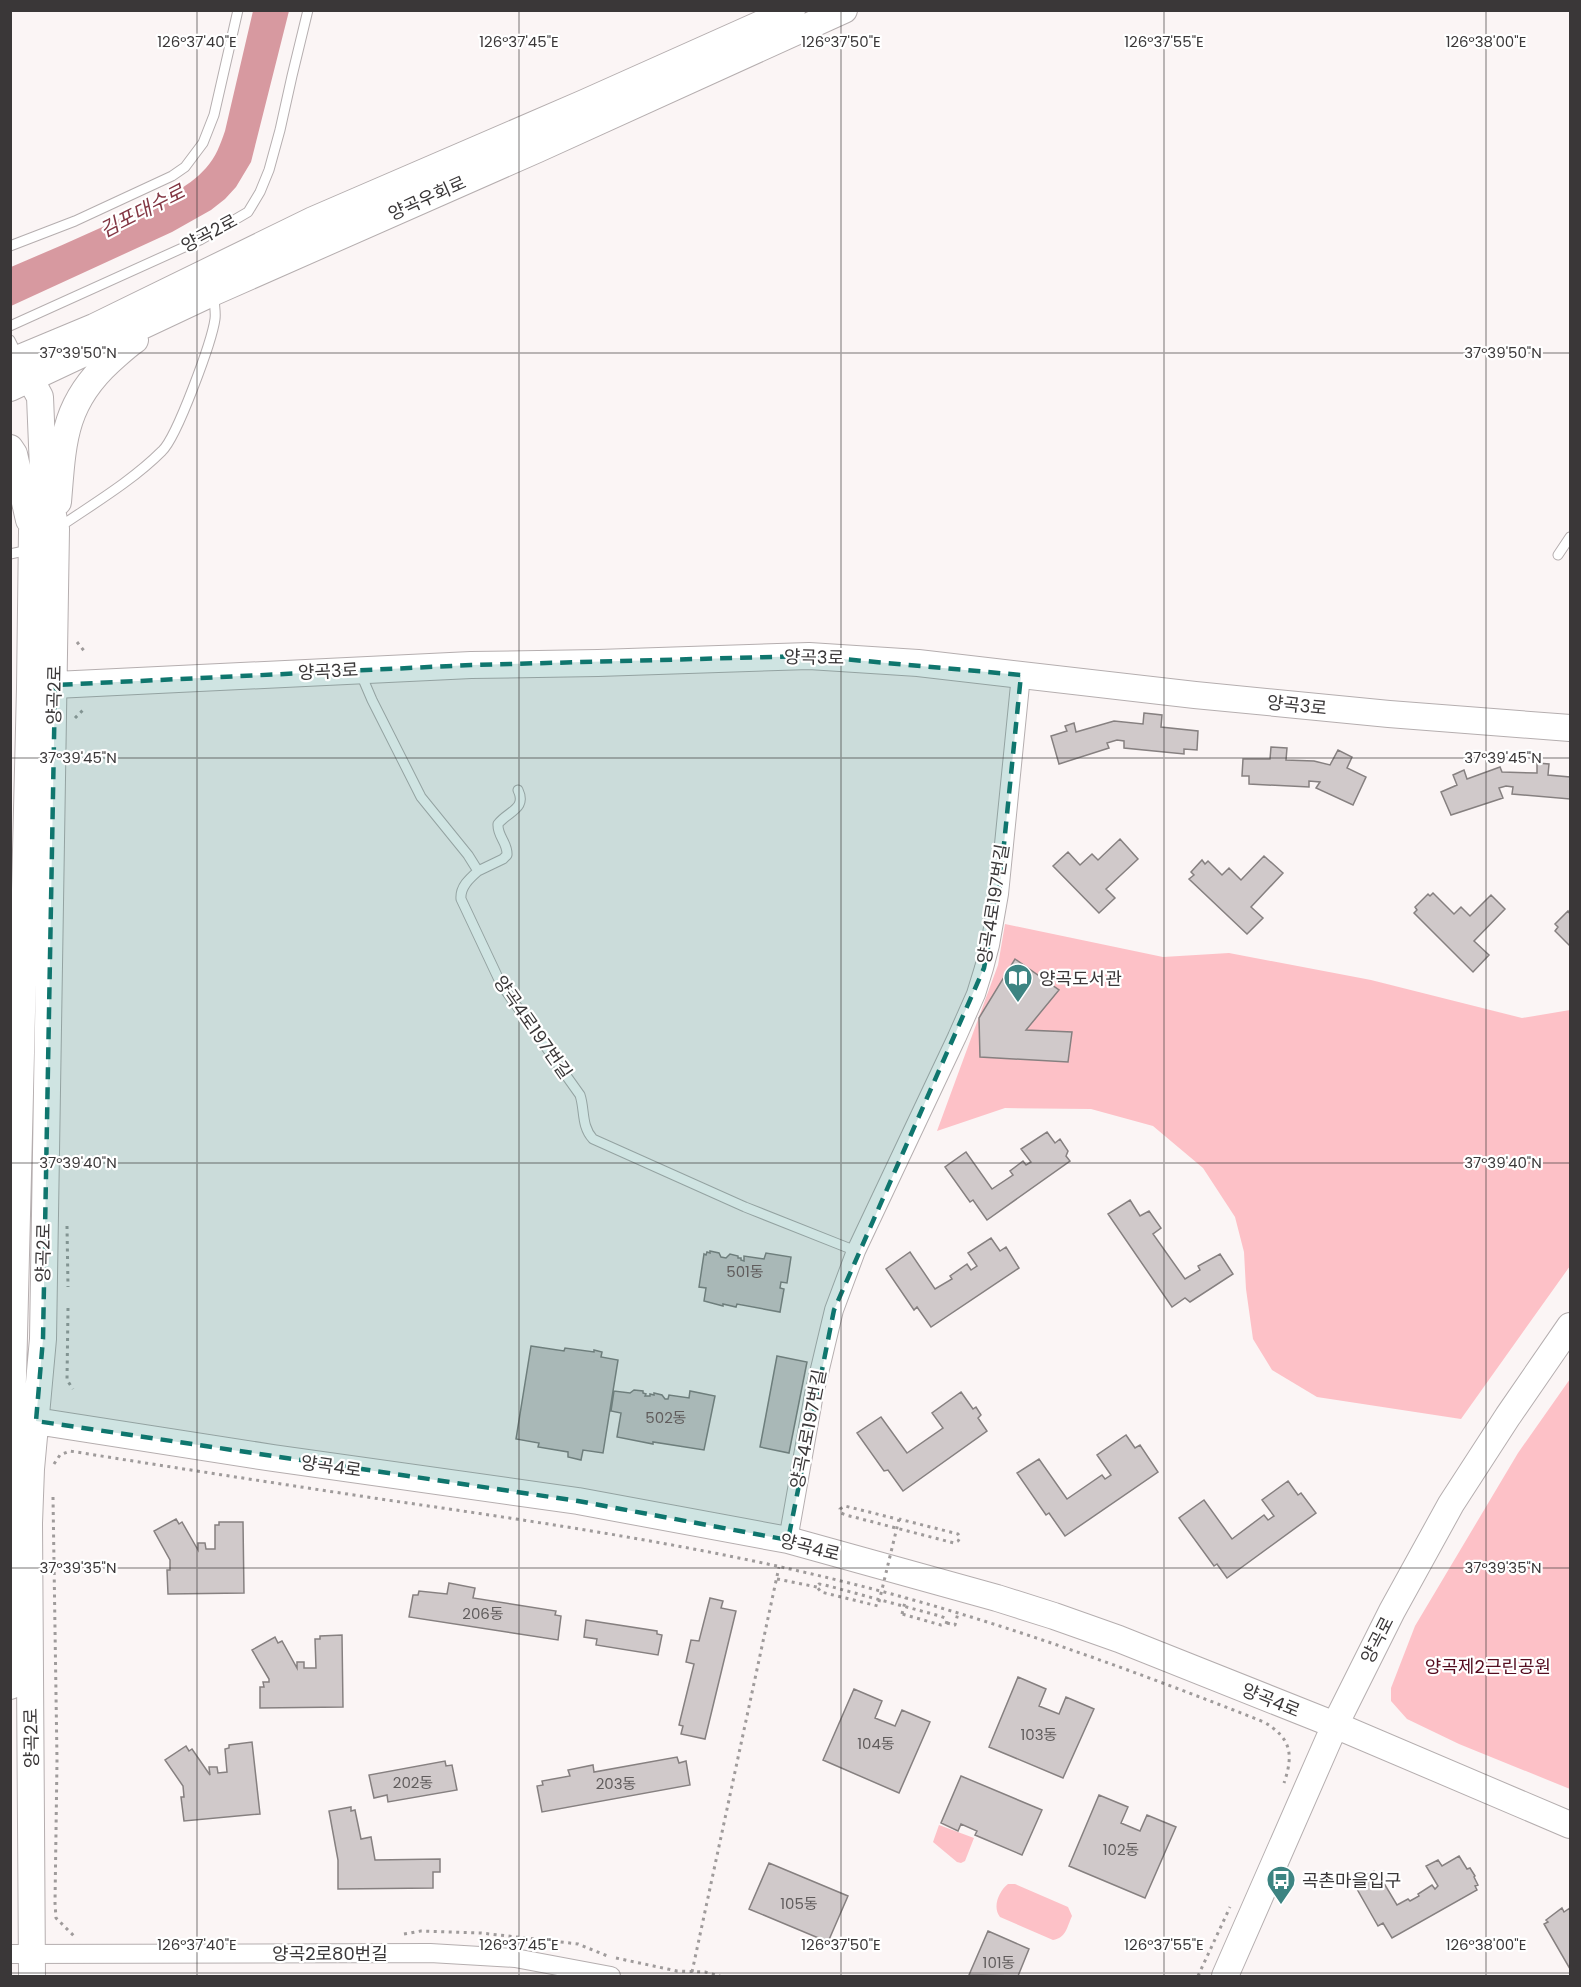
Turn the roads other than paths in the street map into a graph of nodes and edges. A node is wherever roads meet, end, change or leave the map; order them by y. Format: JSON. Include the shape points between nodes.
{"nodes":[{"id":1,"x":238,"y":10,"type":"edge"},
{"id":2,"x":308,"y":10,"type":"edge"},
{"id":3,"x":792,"y":10,"type":"edge"},
{"id":4,"x":844,"y":10,"type":"edge"},
{"id":5,"x":10,"y":246,"type":"edge"},
{"id":6,"x":214,"y":292,"type":"junction"},
{"id":7,"x":10,"y":327,"type":"edge"},
{"id":8,"x":16,"y":365,"type":"edge"},
{"id":9,"x":10,"y":448,"type":"edge"},
{"id":10,"x":1570,"y":537,"type":"edge"},
{"id":11,"x":33,"y":541,"type":"edge"},
{"id":12,"x":1558,"y":555,"type":"dead end"},
{"id":13,"x":359,"y":670,"type":"junction"},
{"id":14,"x":1021,"y":675,"type":"junction"},
{"id":15,"x":55,"y":685,"type":"junction"},
{"id":16,"x":1570,"y":728,"type":"edge"},
{"id":17,"x":518,"y":790,"type":"dead end"},
{"id":18,"x":478,"y":871,"type":"junction"},
{"id":19,"x":856,"y":1251,"type":"junction"},
{"id":20,"x":1570,"y":1326,"type":"edge"},
{"id":21,"x":20,"y":1419,"type":"edge"},
{"id":22,"x":788,"y":1540,"type":"junction"},
{"id":23,"x":10,"y":1686,"type":"edge"},
{"id":24,"x":1335,"y":1725,"type":"junction"},
{"id":25,"x":1570,"y":1825,"type":"edge"},
{"id":26,"x":25,"y":1962,"type":"edge"},
{"id":27,"x":611,"y":1977,"type":"edge"},
{"id":28,"x":1225,"y":1977,"type":"edge"}],
"edges":[{"from":1,"to":5,"type":"lane","via":[[214,115],[203,143],[185,167],[75,221]]},
{"from":2,"to":7,"type":"lane","name":"양곡2로","via":[[269,170],[248,212],[200,240]]},
{"from":3,"to":8,"type":"street","name":"양곡우회로","via":[[313,220]]},
{"from":4,"to":6,"type":"street","name":"양곡우회로"},
{"from":6,"to":8,"type":"street","name":"양곡우회로"},
{"from":6,"to":11,"type":"street","via":[[127,345],[93,376],[70,417]]},
{"from":6,"to":11,"type":"lane","via":[[215,319],[206,351],[165,450]]},
{"from":8,"to":11,"type":"street","name":"양곡2로","via":[[40,397],[43,469]]},
{"from":9,"to":11,"type":"street"},
{"from":10,"to":12,"type":"lane"},
{"from":11,"to":15,"type":"street","name":"양곡2로"},
{"from":11,"to":21,"type":"street","name":"양곡2로"},
{"from":13,"to":14,"type":"street","name":"양곡3로","via":[[809,656]]},
{"from":13,"to":15,"type":"street","name":"양곡3로"},
{"from":13,"to":18,"type":"lane","via":[[421,797]]},
{"from":14,"to":16,"type":"street","name":"양곡3로","via":[[1195,695]]},
{"from":14,"to":19,"type":"street","name":"양곡4로197번길","via":[[999,894],[984,968],[957,1037]]},
{"from":15,"to":21,"type":"street","name":"양곡2로","via":[[42,1339]]},
{"from":17,"to":18,"type":"lane","via":[[522,801],[498,824],[507,855]]},
{"from":18,"to":19,"type":"lane","name":"양곡4로197번길","via":[[460,893],[464,908],[501,984],[580,1095],[586,1132],[593,1139],[745,1207]]},
{"from":19,"to":22,"type":"street","name":"양곡4로197번길","via":[[824,1345]]},
{"from":20,"to":24,"type":"street","name":"양곡로","via":[[1450,1504]]},
{"from":21,"to":22,"type":"street","name":"양곡4로","via":[[578,1502]]},
{"from":21,"to":23,"type":"street","name":"양곡2로"},
{"from":21,"to":26,"type":"street","name":"양곡2로","via":[[31,1469]]},
{"from":22,"to":24,"type":"street","name":"양곡4로","via":[[1054,1616]]},
{"from":24,"to":25,"type":"street","name":"양곡4로"},
{"from":24,"to":28,"type":"street","name":"양곡로"},
{"from":26,"to":27,"type":"street","name":"양곡2로80번길","via":[[430,1953],[515,1958]]}]}
